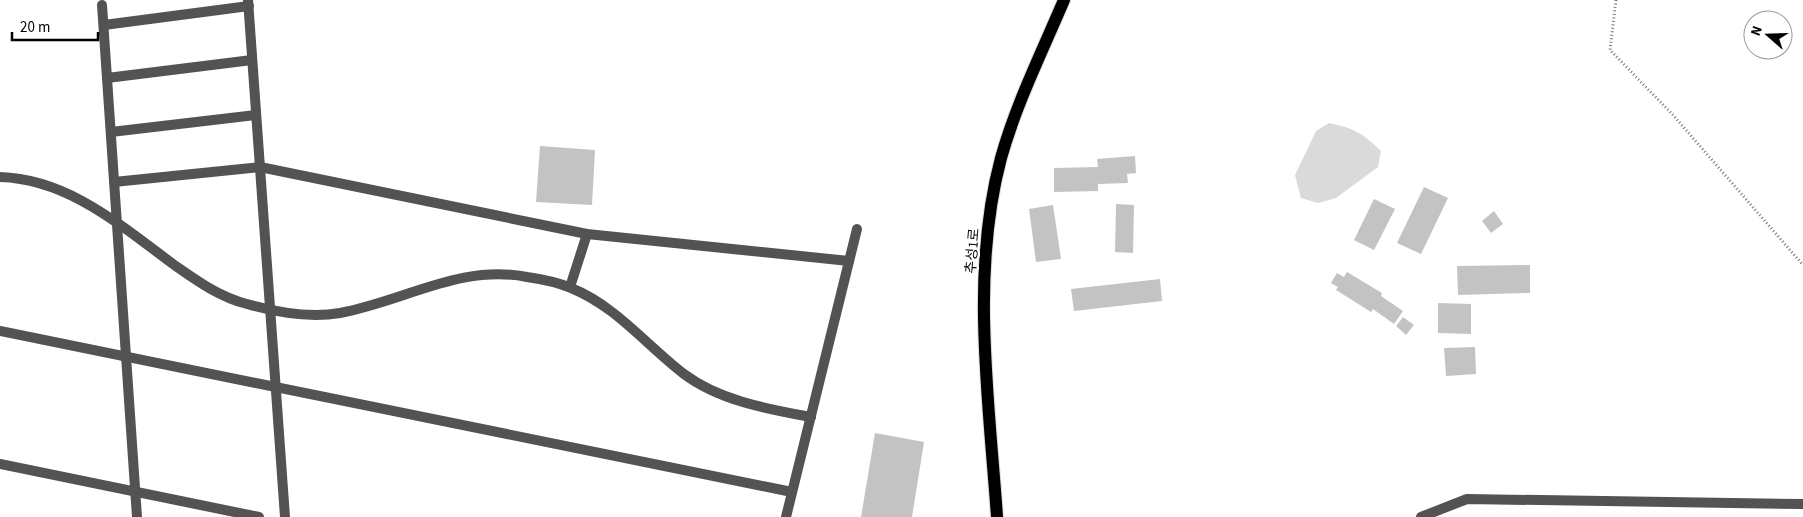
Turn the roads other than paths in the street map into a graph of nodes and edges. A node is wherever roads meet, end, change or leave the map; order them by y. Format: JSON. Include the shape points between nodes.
{"nodes":[{"id":1,"x":1064,"y":0,"type":"edge"},
{"id":2,"x":248,"y":3,"type":"edge"},
{"id":3,"x":102,"y":5,"type":"dead end"},
{"id":4,"x":104,"y":25,"type":"junction"},
{"id":5,"x":252,"y":60,"type":"junction"},
{"id":6,"x":107,"y":78,"type":"junction"},
{"id":7,"x":256,"y":115,"type":"junction"},
{"id":8,"x":111,"y":132,"type":"junction"},
{"id":9,"x":260,"y":167,"type":"junction"},
{"id":10,"x":0,"y":177,"type":"edge"},
{"id":11,"x":114,"y":182,"type":"junction"},
{"id":12,"x":117,"y":223,"type":"junction"},
{"id":13,"x":857,"y":229,"type":"dead end"},
{"id":14,"x":587,"y":234,"type":"junction"},
{"id":15,"x":849,"y":262,"type":"junction"},
{"id":16,"x":570,"y":287,"type":"junction"},
{"id":17,"x":270,"y":310,"type":"junction"},
{"id":18,"x":0,"y":331,"type":"edge"},
{"id":19,"x":126,"y":357,"type":"junction"},
{"id":20,"x":275,"y":387,"type":"junction"},
{"id":21,"x":811,"y":417,"type":"junction"},
{"id":22,"x":0,"y":464,"type":"edge"},
{"id":23,"x":135,"y":492,"type":"junction"},
{"id":24,"x":792,"y":492,"type":"junction"},
{"id":25,"x":1803,"y":504,"type":"edge"},
{"id":26,"x":137,"y":517,"type":"edge"},
{"id":27,"x":259,"y":517,"type":"edge"},
{"id":28,"x":285,"y":517,"type":"edge"},
{"id":29,"x":786,"y":517,"type":"edge"},
{"id":30,"x":997,"y":517,"type":"edge"},
{"id":31,"x":1421,"y":517,"type":"edge"}],
"edges":[{"from":1,"to":30,"type":"main road","name":"추성1로","via":[[1001,159],[991,216],[984,309]]},
{"from":2,"to":4,"type":"street"},
{"from":2,"to":5,"type":"street"},
{"from":3,"to":4,"type":"street"},
{"from":4,"to":6,"type":"street"},
{"from":5,"to":6,"type":"street"},
{"from":5,"to":7,"type":"street"},
{"from":6,"to":8,"type":"street"},
{"from":7,"to":8,"type":"street"},
{"from":7,"to":9,"type":"street"},
{"from":8,"to":11,"type":"street"},
{"from":9,"to":11,"type":"street"},
{"from":9,"to":14,"type":"street"},
{"from":9,"to":17,"type":"street"},
{"from":10,"to":12,"type":"street","via":[[41,182],[65,191]]},
{"from":11,"to":12,"type":"street"},
{"from":12,"to":17,"type":"street","via":[[206,287]]},
{"from":12,"to":19,"type":"street"},
{"from":13,"to":15,"type":"street"},
{"from":14,"to":15,"type":"street"},
{"from":14,"to":16,"type":"street"},
{"from":15,"to":21,"type":"street"},
{"from":16,"to":17,"type":"street","via":[[525,276],[492,273],[465,276],[338,313]]},
{"from":16,"to":21,"type":"street","via":[[621,318],[685,374],[709,389],[771,410]]},
{"from":17,"to":20,"type":"street"},
{"from":18,"to":19,"type":"street"},
{"from":19,"to":20,"type":"street"},
{"from":19,"to":23,"type":"street"},
{"from":20,"to":24,"type":"street"},
{"from":20,"to":28,"type":"street"},
{"from":21,"to":24,"type":"street"},
{"from":22,"to":23,"type":"street"},
{"from":23,"to":26,"type":"street"},
{"from":23,"to":27,"type":"street"},
{"from":24,"to":29,"type":"street"},
{"from":25,"to":31,"type":"street","via":[[1467,499]]}]}
